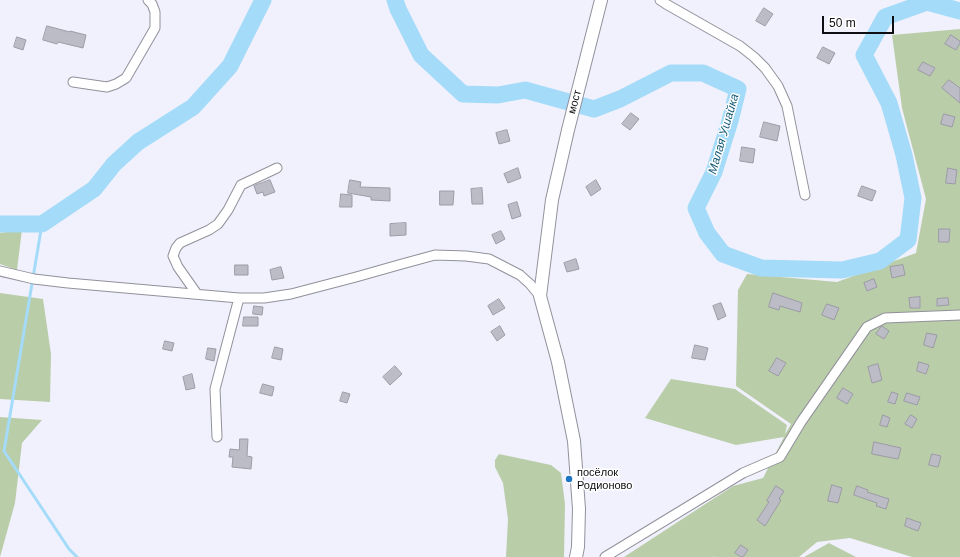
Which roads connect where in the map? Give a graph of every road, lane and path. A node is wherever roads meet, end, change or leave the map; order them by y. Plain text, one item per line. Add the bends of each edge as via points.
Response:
1 (148, 0) edge
2 (601, 0) edge
3 (660, 0) edge
4 (73, 82) dead end
5 (277, 168) dead end
6 (805, 195) dead end
7 (0, 271) edge
8 (197, 294) junction
9 (540, 296) junction
10 (239, 298) junction
11 (960, 315) edge
12 (217, 437) dead end
13 (576, 557) edge
14 (605, 557) edge

1 - 4 street via 155,12 155,28 126,78 107,87
2 - 9 street, мост via 552,200
3 - 6 street via 740,46 765,68 778,86 787,106
5 - 8 street via 241,185 218,224 180,243 176,248 173,256 178,267
7 - 8 street via 68,283
8 - 10 street
9 - 10 street via 520,275 489,259 435,255 291,294
9 - 13 street via 558,362 574,441 579,509
10 - 12 street via 215,389
11 - 14 street via 885,318 867,327 801,422 780,457 743,473

